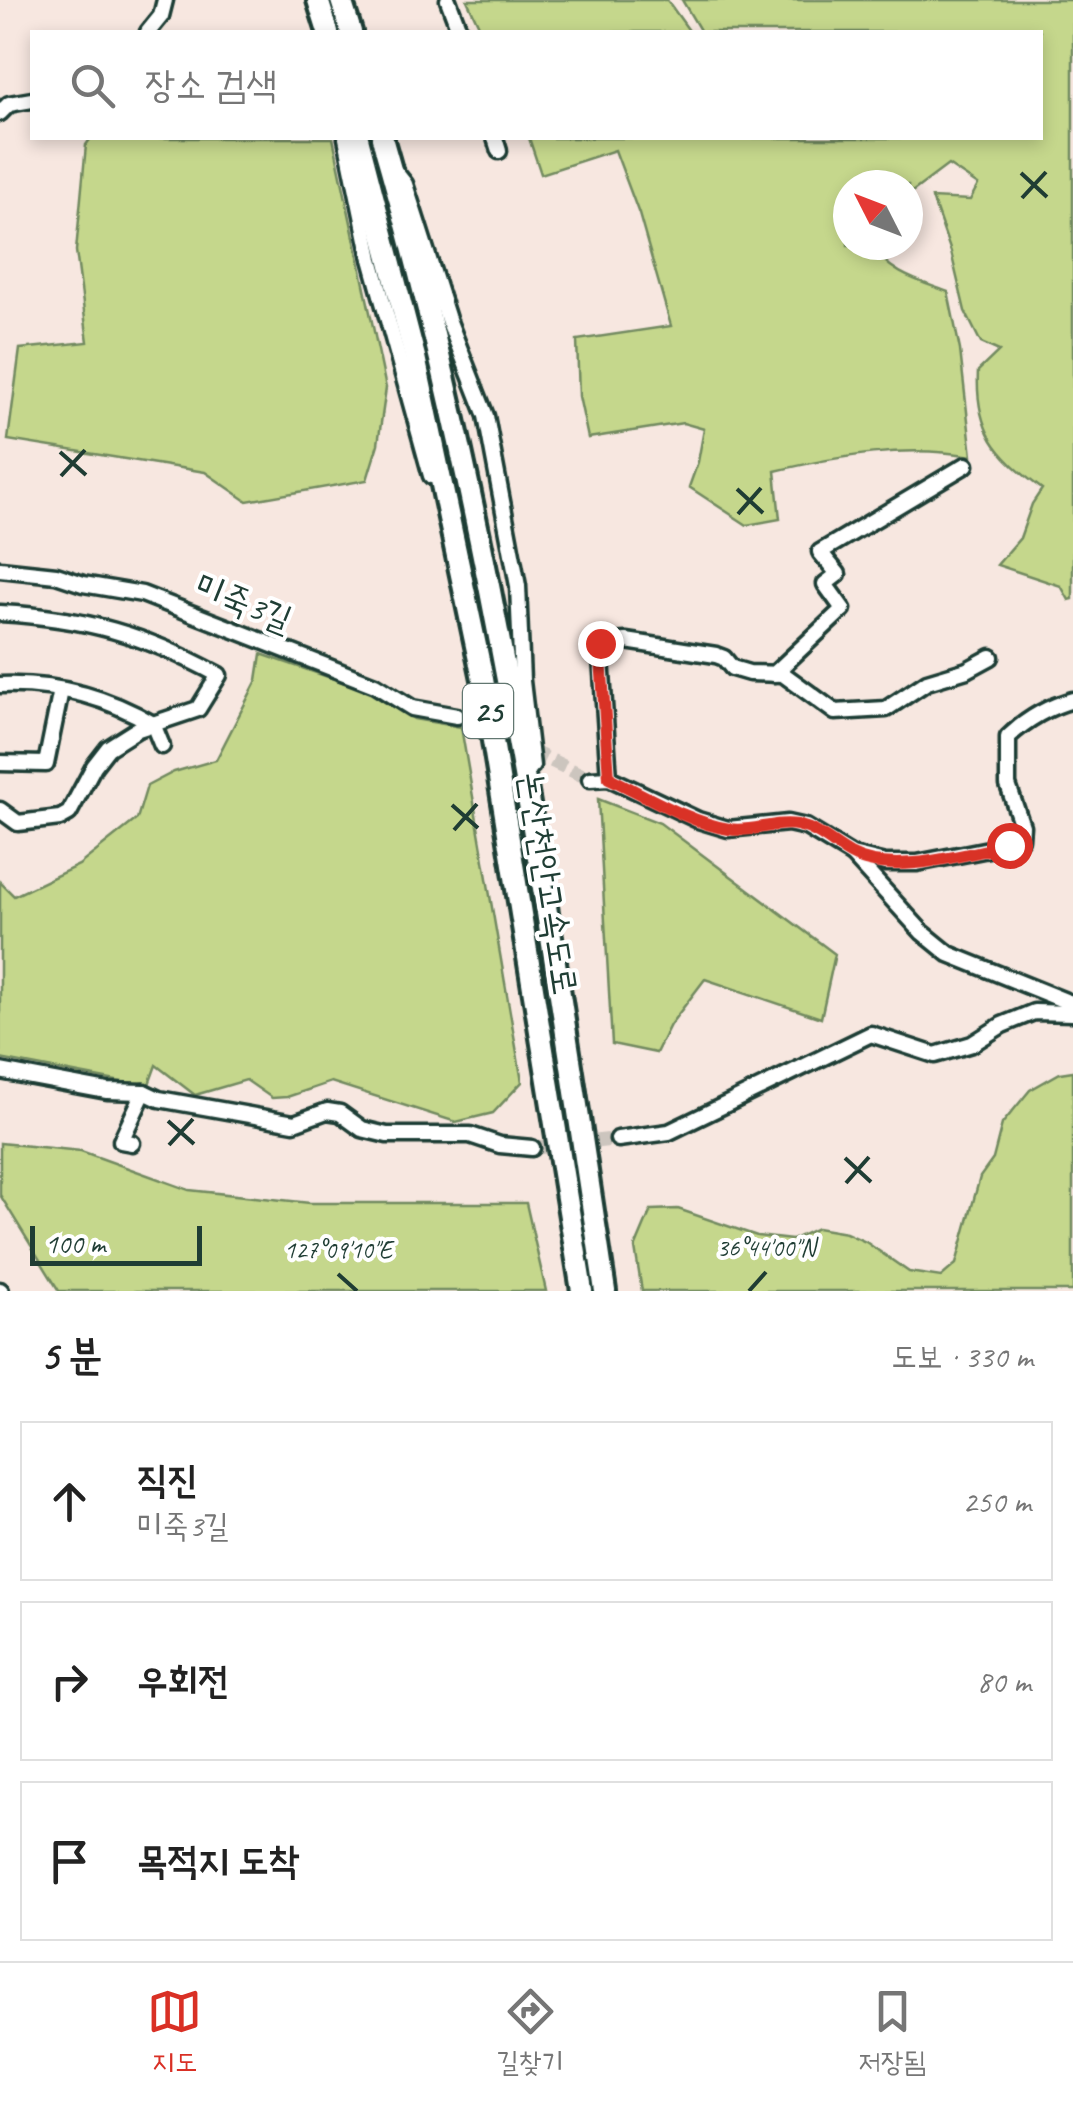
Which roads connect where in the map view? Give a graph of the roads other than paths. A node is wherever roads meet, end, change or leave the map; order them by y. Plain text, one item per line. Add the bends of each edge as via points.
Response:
1 (165, 0) edge
2 (318, 0) edge
3 (341, 0) edge
4 (448, 0) edge
5 (150, 30) edge
6 (327, 30) edge
7 (350, 30) edge
8 (459, 30) edge
9 (30, 100) edge
10 (0, 113) edge
11 (346, 140) edge
12 (359, 140) edge
13 (383, 140) edge
14 (390, 166) junction
15 (966, 465) dead end
16 (0, 568) edge
17 (462, 575) junction
18 (0, 613) edge
19 (992, 657) dead end
20 (774, 674) junction
21 (0, 684) edge
22 (61, 690) junction
23 (1073, 700) edge
24 (457, 716) tunnel mouth
25 (154, 724) junction
26 (162, 746) dead end
27 (0, 763) edge
28 (609, 778) junction
29 (590, 779) tunnel mouth
30 (0, 810) edge
31 (534, 844) junction
32 (852, 855) junction
33 (1073, 1004) edge
34 (1073, 1013) edge
35 (0, 1071) edge
36 (144, 1092) junction
37 (618, 1138) tunnel mouth
38 (132, 1143) dead end
39 (532, 1148) tunnel mouth
40 (582, 1291) edge
41 (605, 1291) edge

1 - 5 street
2 - 6 highway
3 - 7 highway
4 - 8 street
9 - 10 street
11 - 17 street via 449,554
12 - 17 highway, 논산천안고속도로 / 25
13 - 14 highway, 논산천안고속도로 / 25
14 - 31 highway, 논산천안고속도로 / 25 via 495,616
14 - 31 street via 405,184 486,416 518,586 539,826
15 - 20 street via 820,552 838,574 825,584 842,609
16 - 24 street, 미죽3길 via 142,594 374,686 412,708
17 - 40 highway, 논산천안고속도로 / 25
18 - 25 street via 106,627 219,676 198,709
19 - 20 street via 927,682 886,708 867,710 835,712
20 - 28 street via 732,668 716,655 626,640 600,643
21 - 22 street
22 - 25 street via 116,704
22 - 27 street via 46,764
23 - 32 street via 1051,706 1008,737 1008,786 1021,839 918,863
25 - 26 street
25 - 30 street via 108,748 75,805 60,818 18,823
28 - 29 street
28 - 32 street via 728,830 788,823
31 - 41 highway, 논산천안고속도로 / 25
32 - 33 street via 949,954
34 - 37 street via 1034,1012 935,1055 871,1034 669,1132
35 - 36 street
36 - 38 street via 120,1142
36 - 39 street via 294,1123 327,1111 386,1135 470,1134

